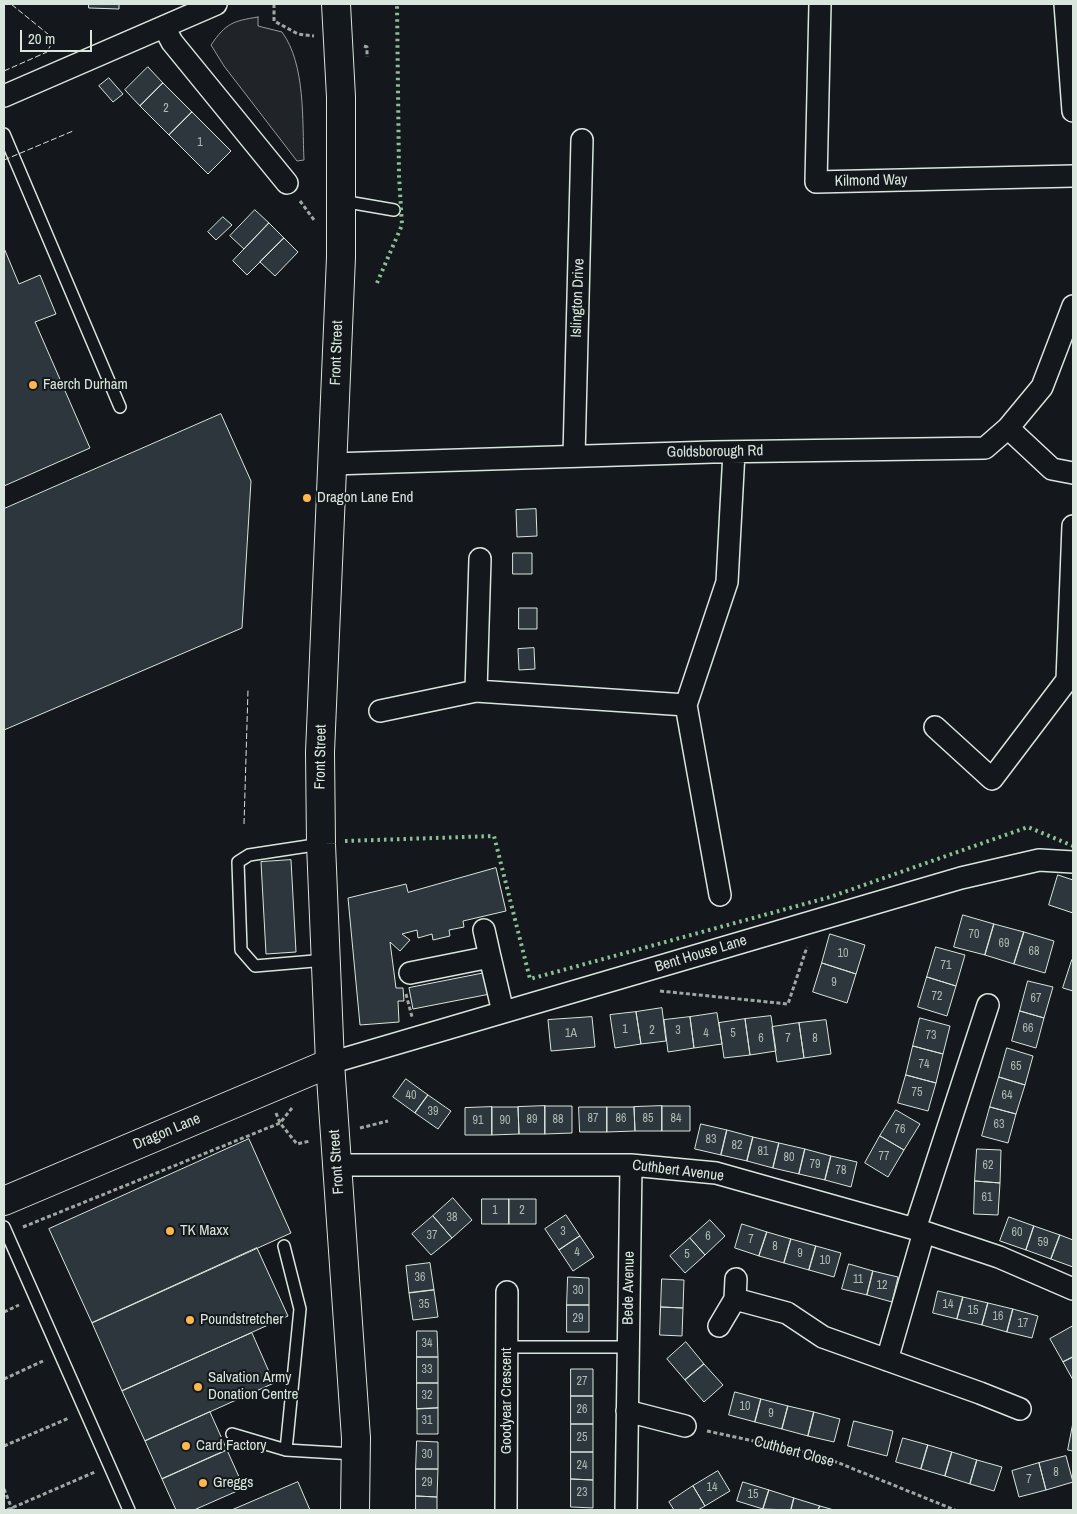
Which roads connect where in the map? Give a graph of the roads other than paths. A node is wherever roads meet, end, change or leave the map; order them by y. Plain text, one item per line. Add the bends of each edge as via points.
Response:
1 (336, 4) edge
2 (820, 4) edge
3 (1065, 4) edge
4 (202, 7) edge
5 (164, 27) junction
6 (1071, 60) edge
7 (4, 96) edge
8 (1073, 111) edge
9 (4, 134) edge
10 (582, 140) dead end
11 (1073, 176) edge
12 (287, 183) dead end
13 (341, 201) junction
14 (394, 210) dead end
15 (1073, 306) edge
16 (120, 407) dead end
17 (1008, 428) junction
18 (734, 452) junction
19 (574, 456) junction
20 (332, 464) junction
21 (1073, 473) edge
22 (1073, 526) edge
23 (480, 559) dead end
24 (476, 691) junction
25 (686, 705) junction
26 (380, 711) dead end
27 (935, 727) dead end
28 (321, 844) junction
29 (1073, 862) edge
30 (720, 895) dead end
31 (484, 930) dead end
32 (490, 957) junction
33 (326, 960) junction
34 (410, 973) road end
35 (988, 1005) dead end
36 (503, 1012) junction
37 (330, 1063) junction
38 (337, 1165) junction
39 (631, 1165) junction
40 (4, 1201) edge
41 (5, 1230) edge
42 (920, 1231) junction
43 (284, 1246) dead end
44 (1073, 1289) edge
45 (508, 1292) dead end
46 (719, 1326) dead end
47 (507, 1347) junction
48 (628, 1347) junction
49 (887, 1360) junction
50 (1020, 1409) dead end
51 (627, 1411) junction
52 (685, 1426) road end
53 (232, 1434) dead end
54 (286, 1450) junction
55 (354, 1454) junction
56 (129, 1510) edge
57 (355, 1510) edge
58 (506, 1510) edge
59 (626, 1510) edge

1 - 13 main road, Front Street via 341,97
2 - 11 street, Kilmond Way via 816,182
3 - 6 street
4 - 5 street
5 - 7 street
5 - 12 street via 172,42
6 - 8 street
9 - 16 lane
10 - 19 street, Islington Drive
13 - 14 lane
13 - 20 main road, Front Street
15 - 17 street, Goldsborough Rd via 1042,387
17 - 18 street, Goldsborough Rd via 985,448
17 - 21 street via 1052,469
18 - 19 street, Goldsborough Rd
18 - 25 street via 727,582
19 - 20 street, Goldsborough Rd
20 - 28 main road, Front Street via 320,752
22 - 27 street via 1067,680 992,779
23 - 24 street
24 - 25 street
24 - 26 street
25 - 30 street
28 - 33 main road, Front Street
28 - 33 lane via 249,855 238,862 238,872 242,950 255,966
29 - 36 street, Bent House Lane via 1039,860 1008,866
31 - 32 street
32 - 34 street
32 - 36 street
33 - 37 main road, Front Street
35 - 42 street
36 - 37 street, Bent House Lane
37 - 38 main road, Front Street
37 - 40 main road, Dragon Lane
38 - 39 street, Cuthbert Avenue
38 - 55 main road, Front Street via 356,1438
39 - 42 street, Cuthbert Avenue via 716,1173
39 - 48 street, Bede Avenue
41 - 56 lane
42 - 44 street, Cuthbert Avenue via 999,1257
42 - 49 street
43 - 54 lane via 300,1309
45 - 47 street, Goodyear Crescent
46 - 49 street via 736,1289 787,1313 823,1338
47 - 48 lane
47 - 58 street, Goodyear Crescent
48 - 51 street, Bede Avenue
49 - 50 street
51 - 52 street
51 - 59 street, Bede Avenue
53 - 54 lane
54 - 55 lane
55 - 57 main road, Front Street

